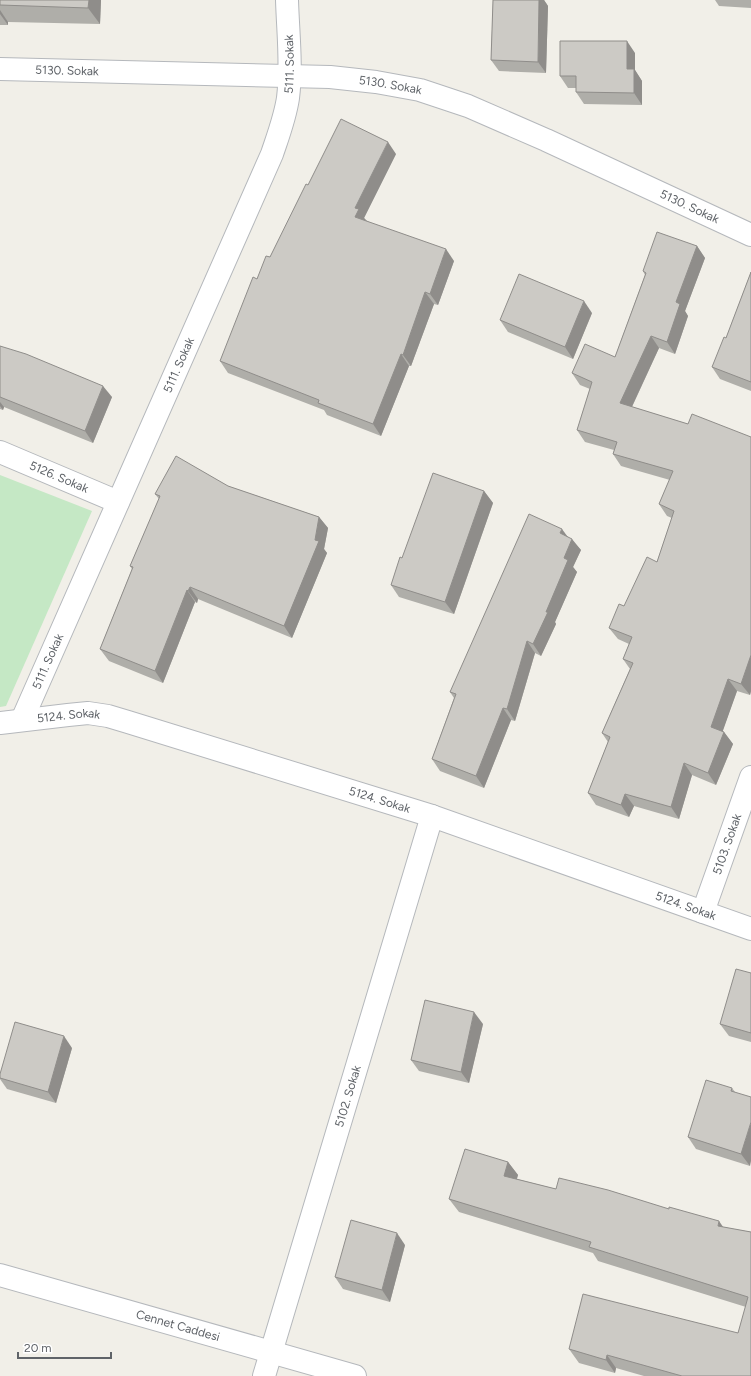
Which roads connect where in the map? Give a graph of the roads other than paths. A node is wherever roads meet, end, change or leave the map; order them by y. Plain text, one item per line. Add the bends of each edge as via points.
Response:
1 (287, 0) edge
2 (0, 69) edge
3 (290, 76) junction
4 (751, 235) edge
5 (0, 452) edge
6 (118, 502) junction
7 (22, 720) junction
8 (0, 723) edge
9 (751, 777) edge
10 (432, 816) junction
11 (703, 912) junction
12 (751, 929) edge
13 (0, 1275) edge
14 (270, 1352) junction
15 (264, 1376) edge
16 (356, 1376) edge

1 - 3 street, 5111. Sokak
2 - 3 street, 5130. Sokak
3 - 4 street, 5130. Sokak via 376,82 420,90 468,106
3 - 6 street, 5111. Sokak via 288,100 272,154
5 - 6 street, 5126. Sokak
6 - 7 street, 5111. Sokak
7 - 8 street, 5124. Sokak
7 - 10 street, 5124. Sokak via 88,713 108,716
9 - 11 street, 5103. Sokak
10 - 11 street, 5124. Sokak
10 - 14 street, 5102. Sokak
11 - 12 street, 5124. Sokak
13 - 14 street, Cennet Caddesi
14 - 15 street, 5102. Sokak
14 - 16 street, Cennet Caddesi

